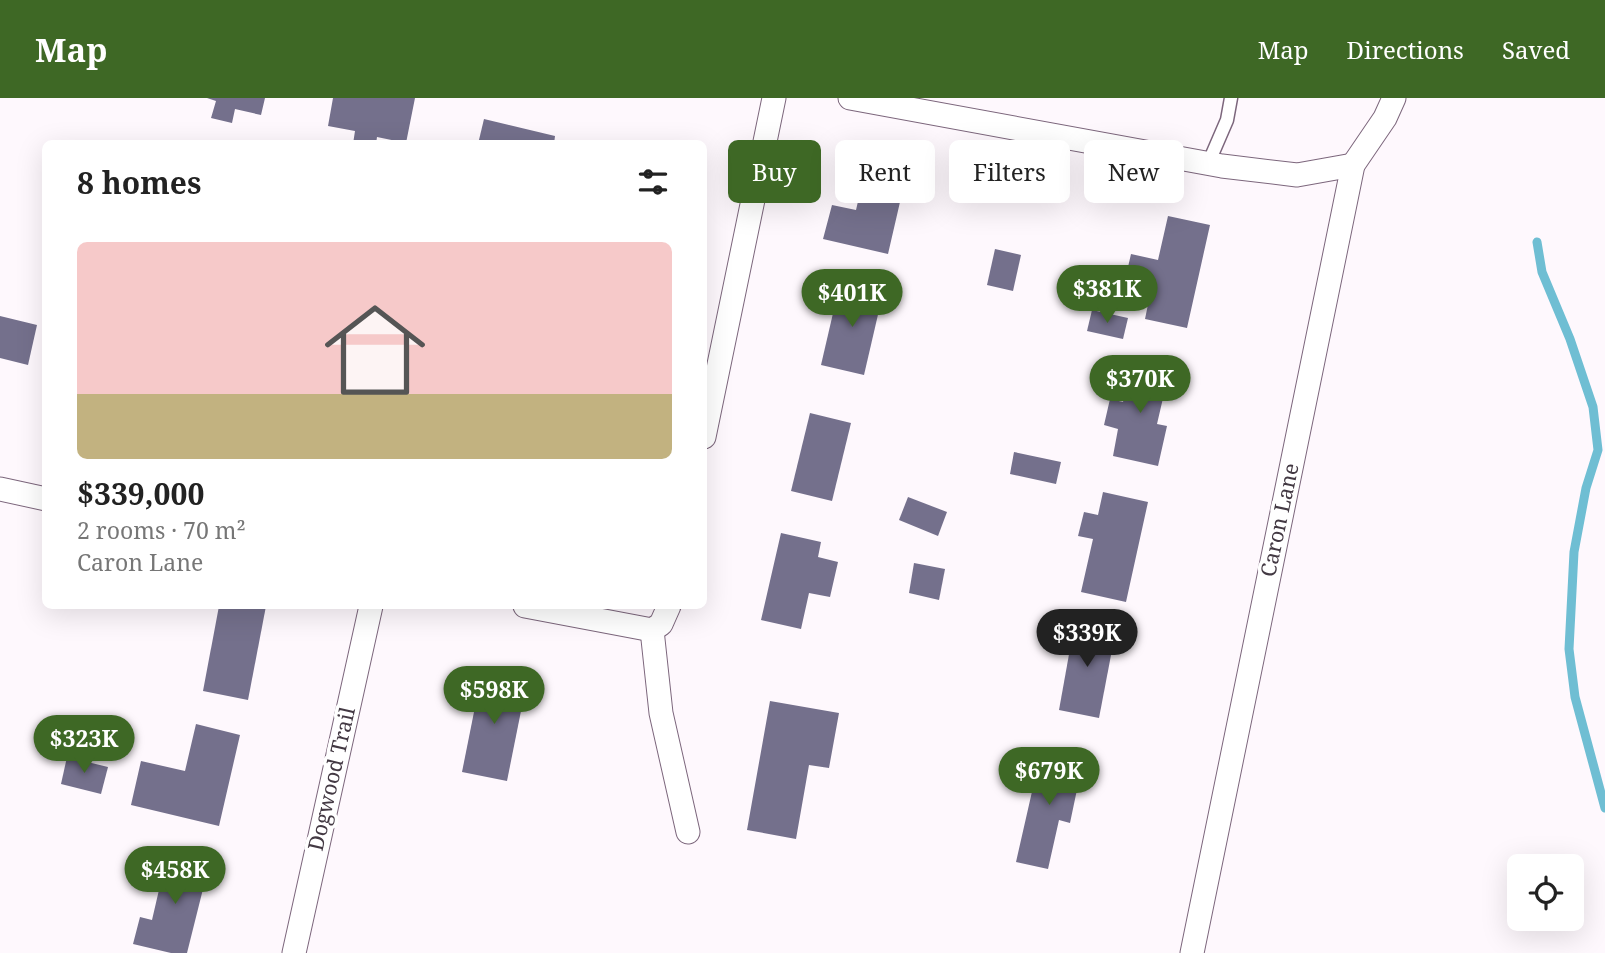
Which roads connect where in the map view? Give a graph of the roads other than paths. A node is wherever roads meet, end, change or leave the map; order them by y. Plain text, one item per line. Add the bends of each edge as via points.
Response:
1 (774, 98) edge
2 (850, 98) edge
3 (1231, 98) edge
4 (1394, 98) edge
5 (889, 101) edge
6 (1208, 164) junction
7 (1353, 165) junction
8 (707, 422) edge
9 (0, 489) edge
10 (42, 498) edge
11 (370, 609) edge
12 (541, 609) edge
13 (667, 609) edge
14 (652, 630) junction
15 (688, 832) dead end
16 (294, 953) edge
17 (1192, 953) edge

1 - 8 street
2 - 5 street
3 - 6 lane
4 - 7 street, Caron Lane
5 - 6 street
6 - 7 street via 1297,175
7 - 17 street, Caron Lane
9 - 10 street
11 - 16 street, Dogwood Trail
12 - 14 street
13 - 14 street via 661,624
14 - 15 street via 662,713

